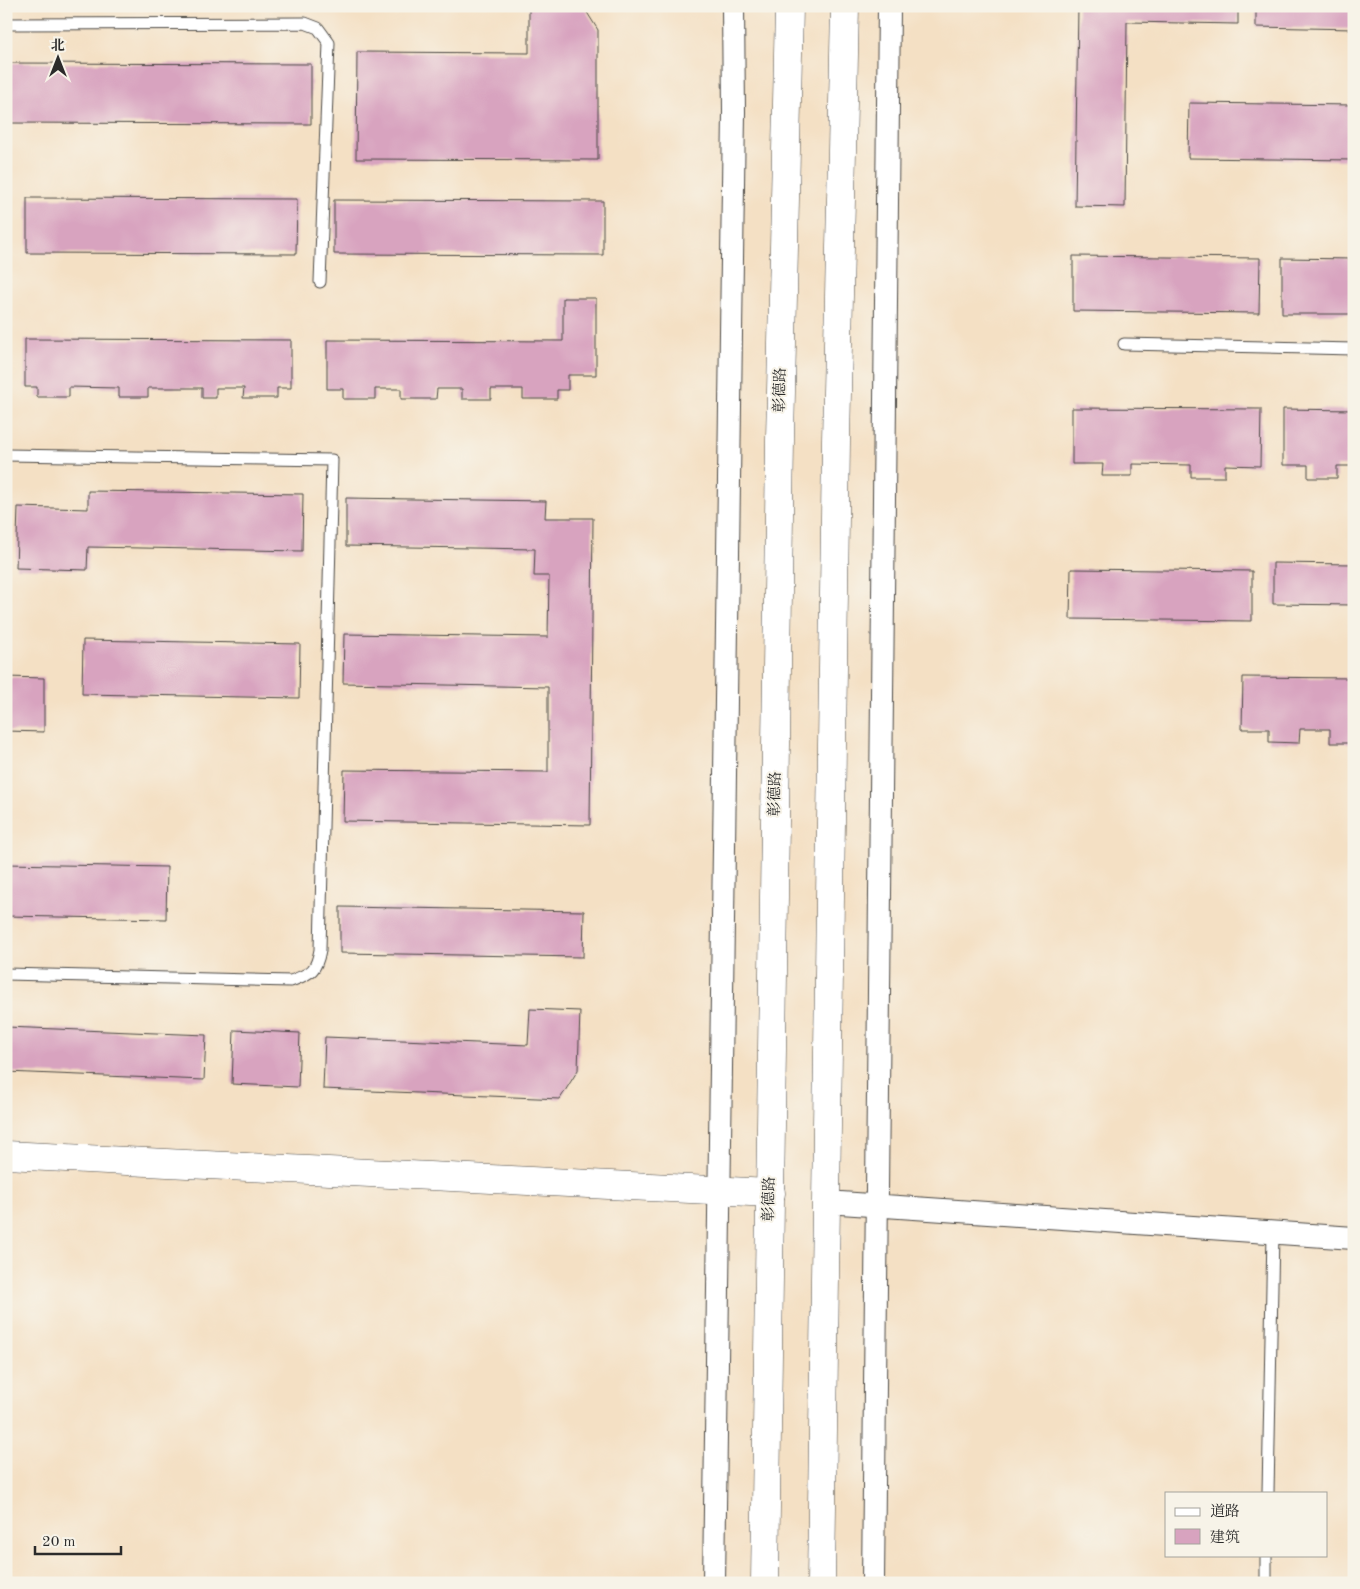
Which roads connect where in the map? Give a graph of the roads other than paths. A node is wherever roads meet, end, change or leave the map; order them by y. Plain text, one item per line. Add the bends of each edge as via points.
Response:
1 (734, 6) edge
2 (789, 6) edge
3 (845, 6) edge
4 (889, 6) edge
5 (6, 24) edge
6 (320, 282) dead end
7 (1124, 344) dead end
8 (1354, 349) edge
9 (6, 454) edge
10 (6, 974) edge
11 (6, 1155) edge
12 (720, 1190) junction
13 (771, 1193) junction
14 (826, 1202) junction
15 (877, 1206) junction
16 (1273, 1233) junction
17 (1354, 1238) edge
18 (1268, 1492) edge
19 (1266, 1556) edge
20 (714, 1583) edge
21 (766, 1583) edge
22 (821, 1583) edge
23 (873, 1583) edge
24 (1266, 1583) edge

1 - 12 street
2 - 13 main road, 彰德路
3 - 14 main road
4 - 15 street
5 - 6 lane via 305,23 318,28 329,43
7 - 8 lane
9 - 10 lane via 332,460 320,950 317,966 291,981
11 - 12 main road
12 - 13 main road
12 - 20 street
13 - 21 main road, 彰德路
14 - 15 street
14 - 22 main road
15 - 16 street
15 - 23 street
16 - 17 street
16 - 18 lane
19 - 24 lane

